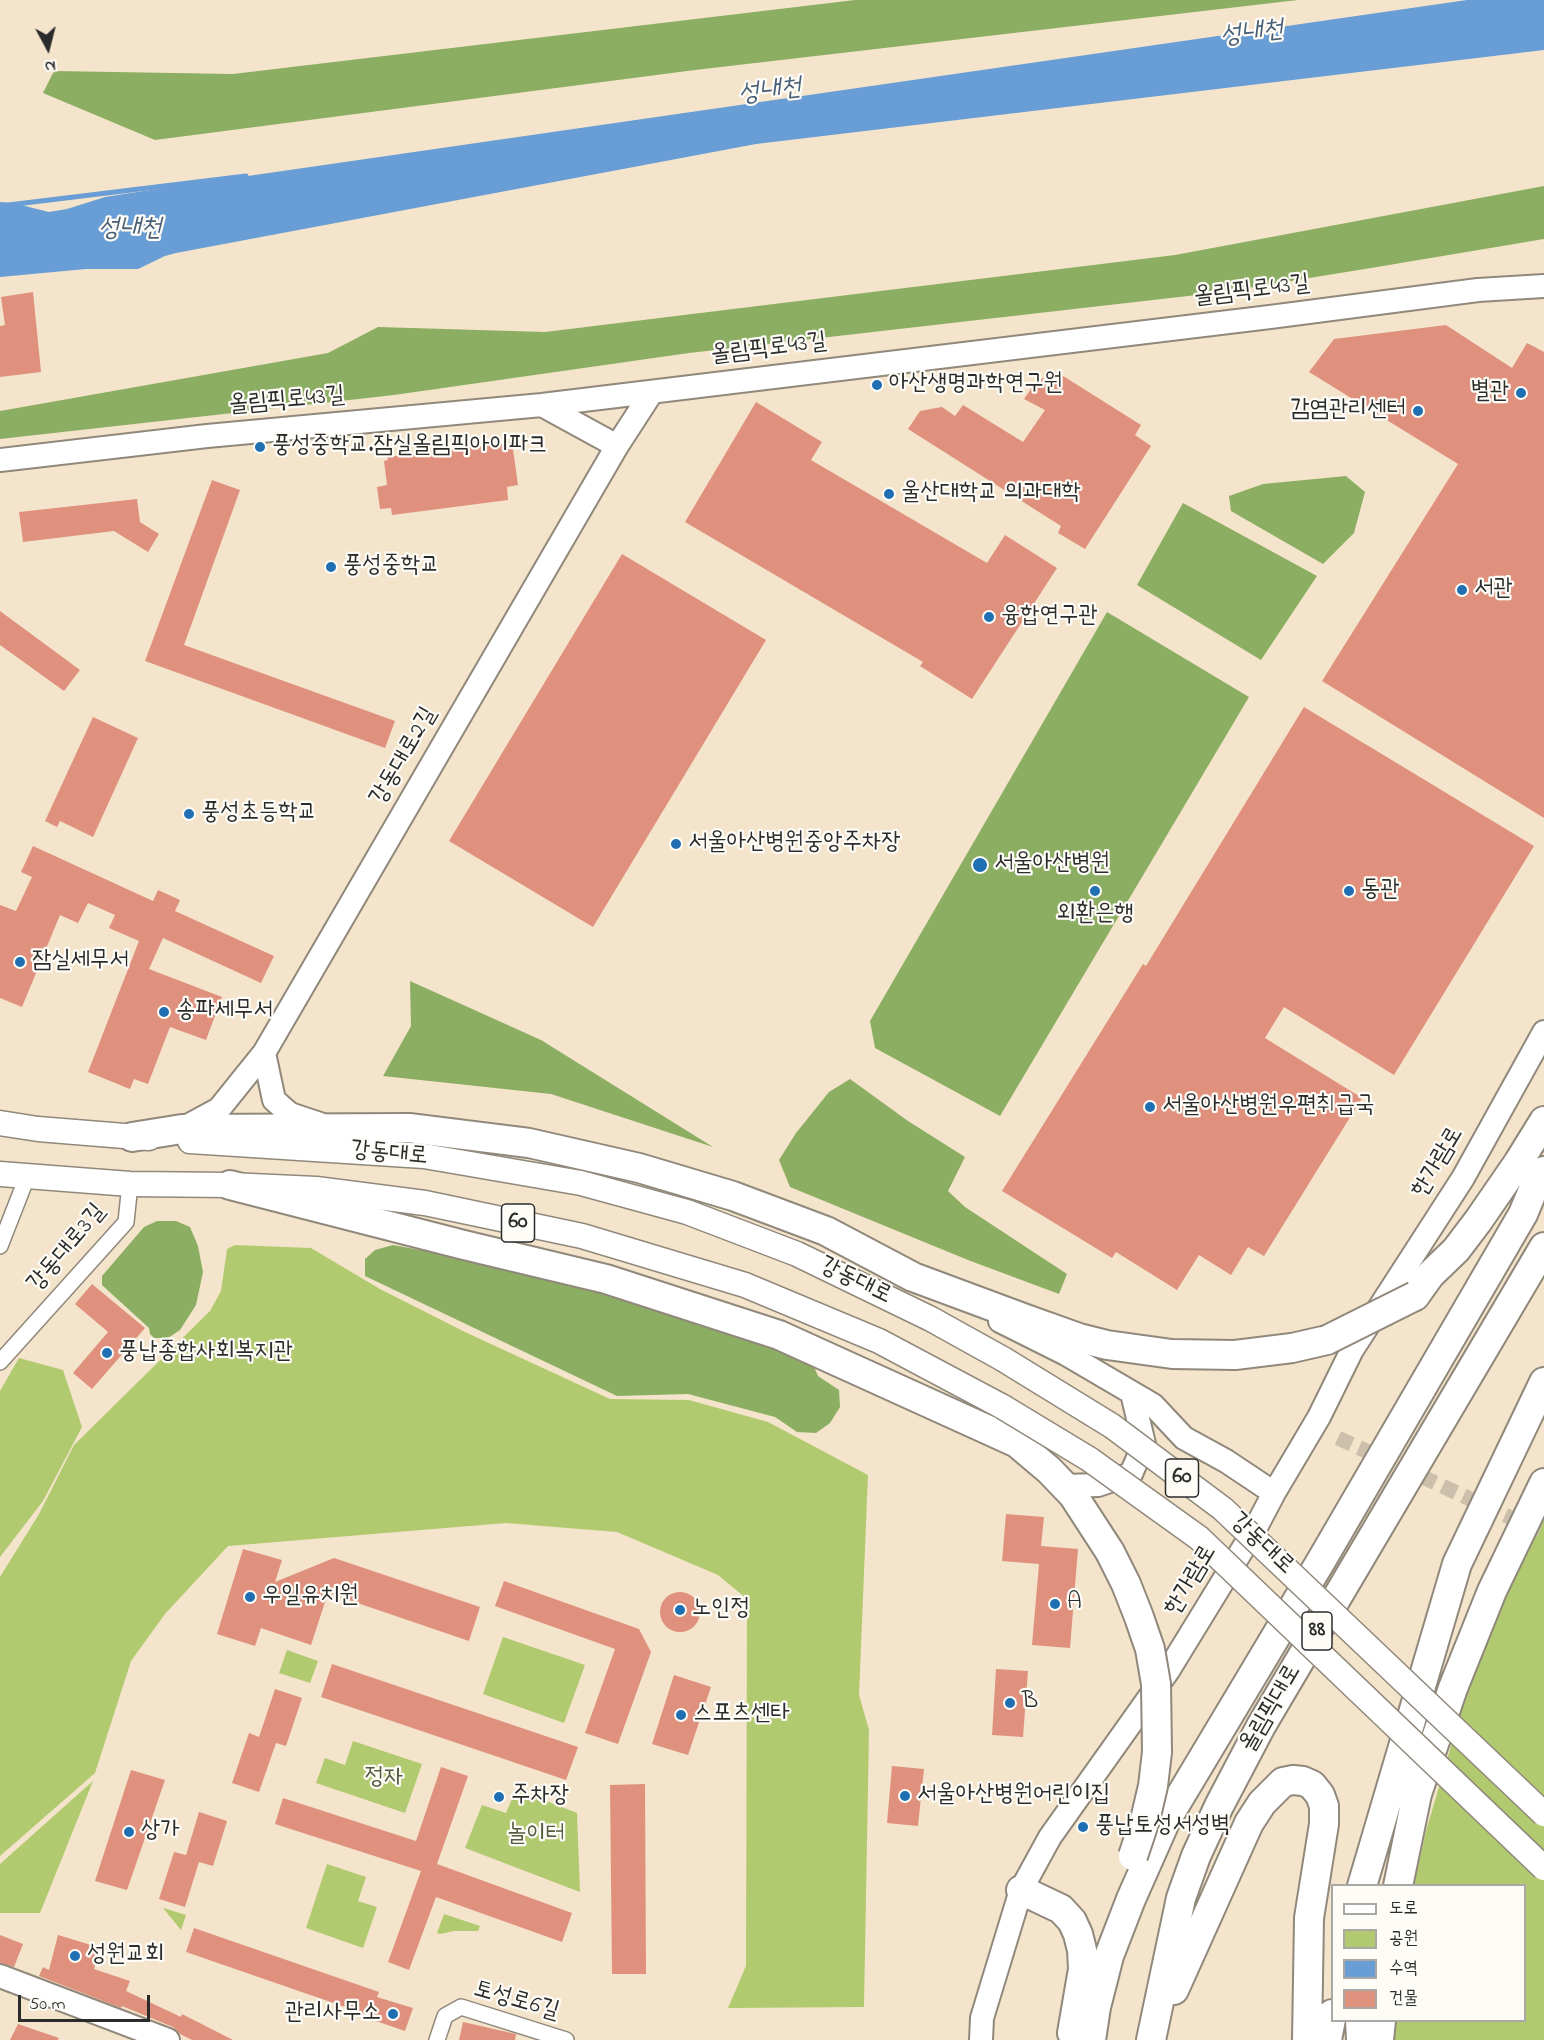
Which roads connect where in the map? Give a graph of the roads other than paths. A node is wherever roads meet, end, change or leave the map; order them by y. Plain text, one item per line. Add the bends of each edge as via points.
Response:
1 (1544, 286) edge
2 (652, 392) junction
3 (542, 405) junction
4 (617, 446) junction
5 (0, 460) edge
6 (1544, 1032) edge
7 (264, 1053) junction
8 (1544, 1121) edge
9 (0, 1123) edge
10 (333, 1128) junction
11 (182, 1129) junction
12 (132, 1137) junction
13 (0, 1174) edge
14 (27, 1177) junction
15 (1540, 1177) edge
16 (130, 1184) junction
17 (230, 1185) junction
18 (0, 1245) edge
19 (1544, 1247) edge
20 (913, 1277) junction
21 (1415, 1296) junction
22 (0, 1362) edge
23 (1544, 1382) edge
24 (1132, 1393) junction
25 (1185, 1438) junction
26 (1144, 1444) junction
27 (1544, 1483) edge
28 (1065, 1486) junction
29 (1274, 1493) junction
30 (1544, 1814) edge
31 (1544, 1868) edge
32 (1363, 1884) edge
33 (1398, 1884) edge
34 (1021, 1890) junction
35 (1109, 1956) junction
36 (0, 1976) edge
37 (1331, 2019) edge
38 (1360, 2022) edge
39 (1382, 2022) edge
40 (168, 2040) edge
41 (437, 2040) edge
42 (566, 2040) edge
43 (981, 2040) edge
44 (1071, 2040) edge
45 (1091, 2040) edge
46 (1152, 2040) edge
47 (1306, 2040) edge
48 (1327, 2040) edge
49 (1361, 2040) edge
50 (1379, 2040) edge

1 - 2 street, 올림픽로43길 via 1478,290
2 - 3 street, 올림픽로43길
2 - 4 street, 강동대로2길
3 - 4 street
3 - 5 street, 올림픽로43길
4 - 7 street, 강동대로2길
6 - 29 street, 한가람로 via 1463,1178 1352,1350 1319,1418
7 - 10 street via 274,1100 290,1114
7 - 11 street, 강동대로2길 via 219,1109
8 - 21 highway via 1473,1228
9 - 12 main road, 강동대로 / 60
10 - 11 highway
10 - 20 highway via 409,1128 529,1143 639,1168 826,1231
11 - 12 highway
12 - 30 main road, 강동대로 / 60, bridge via 423,1156 581,1183 687,1212 797,1254 1003,1359 1112,1426 1223,1509
13 - 14 main road, 강동대로 / 60
14 - 16 main road, 강동대로 / 60
14 - 18 street
15 - 21 highway via 1448,1280
15 - 35 highway via 1523,1214 1327,1551 1166,1820
16 - 17 main road, 강동대로 / 60
16 - 22 street, 강동대로3길 via 126,1222
17 - 28 highway via 606,1279 779,1335 1017,1443
17 - 31 main road, 강동대로 / 60, bridge via 425,1203 582,1236 745,1284 879,1341 1003,1407 1089,1459 1198,1538
19 - 46 highway, 올림픽대로 / 88 via 1273,1705 1219,1806 1181,1898
20 - 21 highway, bridge via 1079,1338 1140,1350 1196,1355 1244,1355 1327,1340
20 - 24 street via 1066,1354
23 - 32 highway via 1457,1564
24 - 25 street via 1153,1405
24 - 26 street
25 - 26 street
25 - 29 street
26 - 28 street via 1131,1474 1098,1485
27 - 33 highway via 1492,1591 1453,1688 1417,1794
28 - 35 highway, bridge via 1110,1552 1139,1617 1156,1684 1153,1786 1122,1886
29 - 34 street, 한가람로 via 1168,1671 1050,1836
34 - 43 street, 한가람로 via 982,2018
34 - 44 highway via 1061,1909 1078,1934 1083,1969
35 - 45 highway
36 - 40 street
37 - 48 highway
38 - 49 highway
39 - 50 highway
41 - 42 street, 토성로6길 via 445,2016 461,2007
46 - 47 highway via 1249,1823 1275,1788 1293,1780 1312,1785 1324,1806 1310,1918

